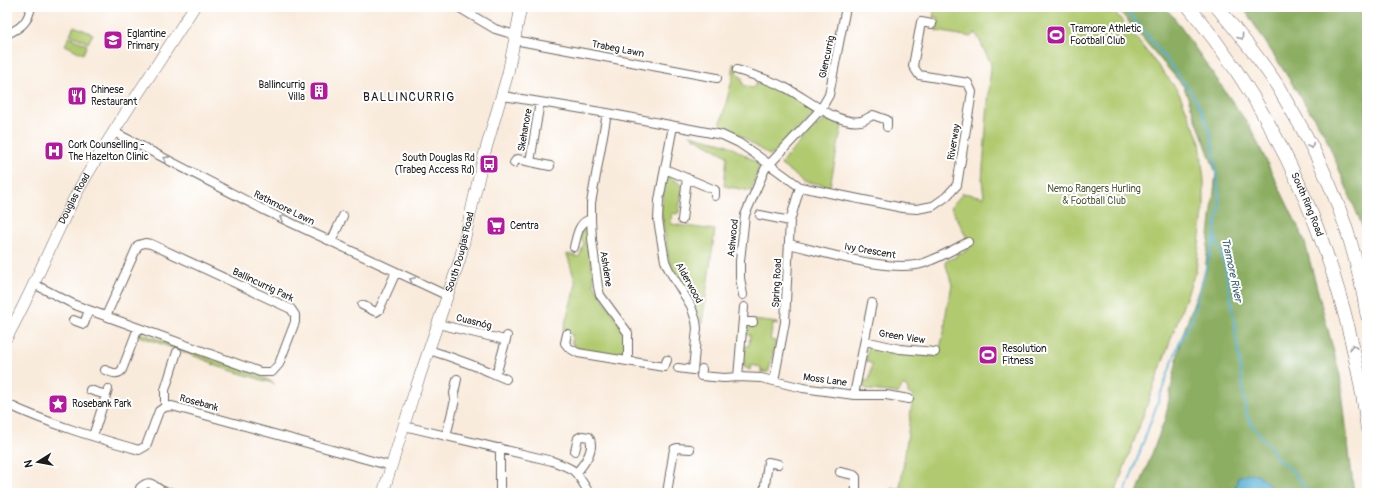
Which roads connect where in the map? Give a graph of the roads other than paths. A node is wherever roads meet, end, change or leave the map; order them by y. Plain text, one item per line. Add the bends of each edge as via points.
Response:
1 (31, 7) edge
2 (194, 7) edge
3 (458, 7) edge
4 (521, 7) edge
5 (846, 7) edge
6 (1189, 7) edge
7 (1216, 7) edge
8 (932, 24) dead end
9 (7, 34) edge
10 (515, 38) junction
11 (737, 70) dead end
12 (717, 78) dead end
13 (503, 96) junction
14 (540, 102) junction
15 (821, 109) junction
16 (608, 113) junction
17 (673, 126) junction
18 (887, 127) dead end
19 (114, 132) junction
20 (514, 162) dead end
21 (530, 162) junction
22 (770, 164) junction
23 (550, 166) dead end
24 (665, 169) junction
25 (687, 178) junction
26 (800, 187) junction
27 (715, 196) dead end
28 (343, 216) dead end
29 (760, 216) dead end
30 (591, 219) junction
31 (682, 220) dead end
32 (790, 221) junction
33 (331, 242) junction
34 (968, 242) dead end
35 (789, 244) junction
36 (574, 247) dead end
37 (396, 272) junction
38 (34, 284) junction
39 (743, 295) dead end
40 (448, 296) junction
41 (872, 303) dead end
42 (362, 305) dead end
43 (744, 307) dead end
44 (89, 310) junction
45 (1367, 315) edge
46 (106, 316) junction
47 (74, 320) dead end
48 (743, 322) junction
49 (753, 322) dead end
50 (438, 324) junction
51 (138, 328) junction
52 (567, 334) dead end
53 (7, 337) edge
54 (866, 341) junction
55 (429, 350) junction
56 (177, 352) dead end
57 (935, 352) dead end
58 (667, 360) dead end
59 (628, 361) junction
60 (498, 368) dead end
61 (678, 368) dead end
62 (702, 369) dead end
63 (105, 370) dead end
64 (738, 377) junction
65 (457, 379) dead end
66 (506, 379) dead end
67 (774, 381) junction
68 (90, 390) dead end
69 (854, 395) junction
70 (909, 399) dead end
71 (7, 404) edge
72 (165, 407) junction
73 (404, 426) junction
74 (1367, 427) edge
75 (93, 436) junction
76 (446, 436) junction
77 (500, 448) junction
78 (690, 449) dead end
79 (575, 451) dead end
80 (778, 464) dead end
81 (391, 466) junction
82 (577, 472) junction
83 (840, 472) dead end
84 (140, 490) edge
85 (173, 493) edge
86 (383, 493) edge
87 (500, 493) edge
88 (589, 493) edge
89 (667, 493) edge
90 (764, 493) edge
91 (854, 493) edge

1 - 9 street via 24,25
2 - 19 main road, Douglas Road
3 - 10 street, Trabeg Lawn
4 - 10 main road, South Douglas Road
5 - 15 street, Glencurrig via 829,95
74 -> 6 highway, South Ring Road via 1364,400 1343,307 1319,230 1302,190 1261,111 1232,65
7 -> 45 highway via 1273,80 1322,167 1354,255
8 - 26 street, Riverway via 920,22 913,66 919,75 968,83 972,92 957,185 933,206 917,209
10 - 12 street, Trabeg Lawn
10 - 13 main road, South Douglas Road
11 - 15 street via 766,79
13 - 14 street
13 - 40 main road, South Douglas Road
14 - 16 street
14 - 21 street, Skehanore
15 - 18 street via 841,119 862,121 873,115 887,120
15 - 22 street, Glencurrig
16 - 17 street
16 - 30 street, Ashdene
17 - 22 street via 728,137
17 - 24 street, Alderwood
33 -> 19 street, Rathmore Lawn
19 - 38 main road, Douglas Road via 76,194
20 - 21 street, Skehanore
21 - 23 street, Skehanore
22 - 26 street
22 - 39 street, Ashwood via 762,174 745,215 740,261
24 - 25 street
24 - 61 street, Alderwood via 658,210 664,254 669,270 691,306 697,328 693,370
25 - 27 street via 715,190
25 - 31 street
26 - 32 street, Spring Road
28 - 33 street
29 - 32 street
30 - 36 street via 581,225
30 - 59 street, Ashdene via 599,290 628,333
32 - 35 street, Spring Road
33 - 37 street, Rathmore Lawn
34 - 35 street, Ivy Crescent via 924,264 898,267
35 - 67 street, Spring Road via 785,322
40 -> 37 street, Rathmore Lawn
37 - 42 street via 379,310 376,312
38 - 44 street, Ballincurrig Park
38 - 53 main road, Douglas Road
40 - 50 main road, South Douglas Road
41 - 54 street, Green View
43 - 48 street
44 - 46 street, Ballincurrig Park
44 - 47 street via 84,324
46 - 51 street, Ballincurrig Park
46 - 51 street, Ballincurrig Park via 138,245 145,243 291,309 296,315 279,364 269,373
48 - 49 street
48 - 64 street
50 - 55 main road, South Douglas Road
50 - 60 street, Cuasnóg via 506,338
51 - 63 street via 120,373
52 - 59 street via 565,343 573,351
54 - 57 street, Green View via 900,349
54 - 69 street, Green View
55 - 66 street via 463,360
55 - 73 main road, South Douglas Road
56 - 72 street via 165,390
58 - 59 street via 664,367
62 - 64 street, Moss Lane via 701,376
64 - 67 street, Moss Lane
65 - 76 street via 455,400
67 - 69 street, Moss Lane
68 - 75 street via 107,392
69 - 70 street, Moss Lane via 886,395
71 - 75 street, Rosebank
72 - 75 street, Rosebank via 157,414 144,448 139,450
72 - 81 street, Rosebank via 177,407
73 - 76 street
73 - 81 main road, South Douglas Road
76 - 77 street
77 - 82 street via 540,458
77 - 87 street
78 - 89 street via 674,449
79 - 82 street via 578,438 589,438 591,441 588,458
80 - 90 street via 768,462
81 - 86 main road, South Douglas Road
82 - 88 street
83 - 91 street via 856,477
84 - 85 street via 145,484 150,483 161,490

